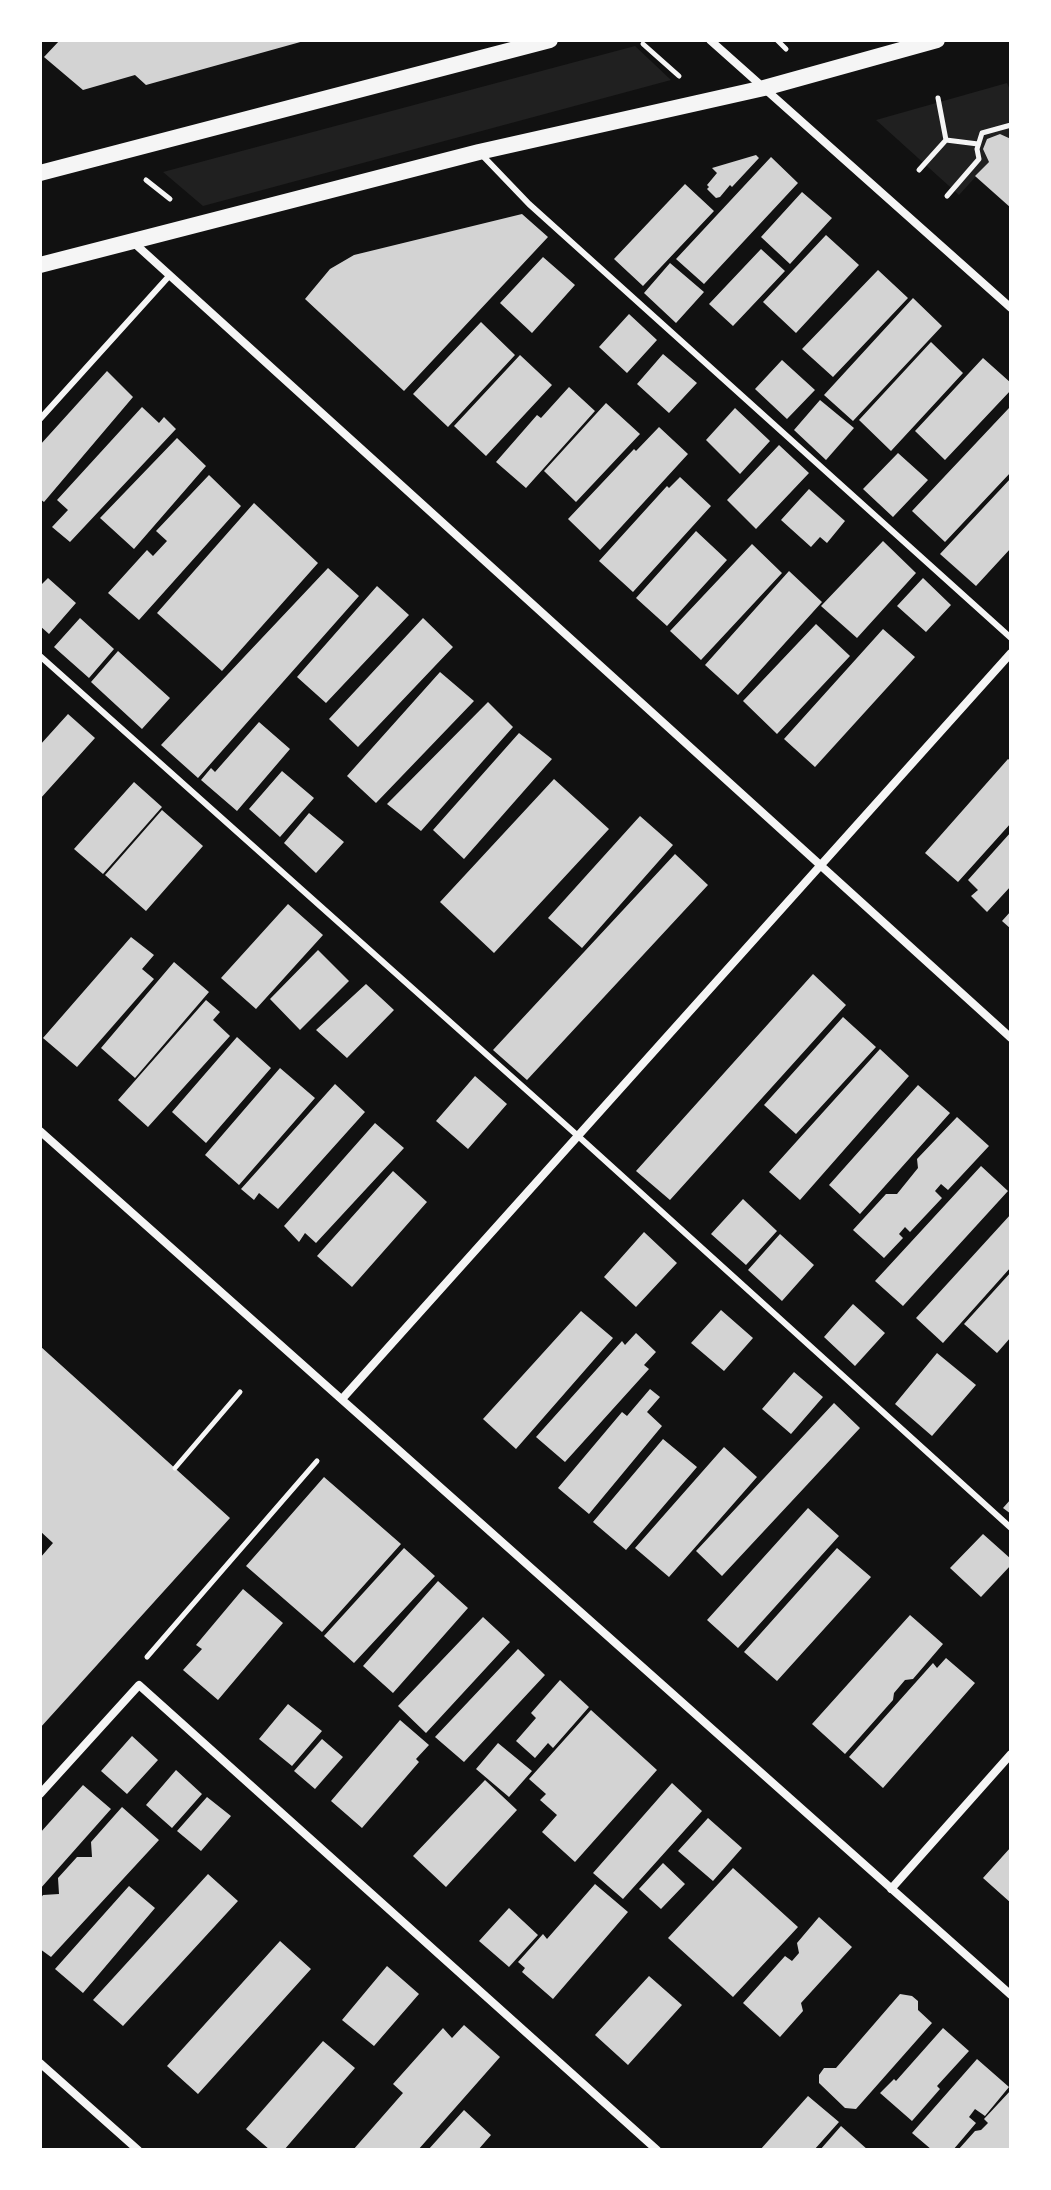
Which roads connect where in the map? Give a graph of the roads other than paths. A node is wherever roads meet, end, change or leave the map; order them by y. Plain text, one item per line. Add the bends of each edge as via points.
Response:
1 (550, 40) edge
2 (710, 40) edge
3 (937, 40) edge
4 (764, 88) junction
5 (479, 152) junction
6 (40, 173) edge
7 (133, 242) junction
8 (40, 265) edge
9 (170, 275) junction
10 (1011, 308) edge
11 (40, 419) edge
12 (1011, 638) edge
13 (1011, 653) edge
14 (40, 656) edge
15 (821, 865) junction
16 (1011, 1038) edge
17 (40, 1131) edge
18 (578, 1136) junction
19 (342, 1399) junction
20 (1011, 1528) edge
21 (1011, 1754) edge
22 (40, 1794) edge
23 (891, 1889) junction
24 (1011, 1995) edge
25 (40, 2063) edge
26 (138, 2150) edge
27 (657, 2150) edge

1 - 6 main road
2 - 4 street
3 - 4 main road
4 - 5 main road
4 - 10 street
5 - 7 main road
5 - 12 lane via 529,204
7 - 8 main road
7 - 9 street
9 - 11 lane
9 - 15 street
13 - 15 street
14 - 18 lane
15 - 16 street
15 - 18 street
17 - 19 street
18 - 19 street
18 - 20 lane
19 - 23 street
21 - 23 street
22 - 27 street via 139,1685
23 - 24 street
25 - 26 street

